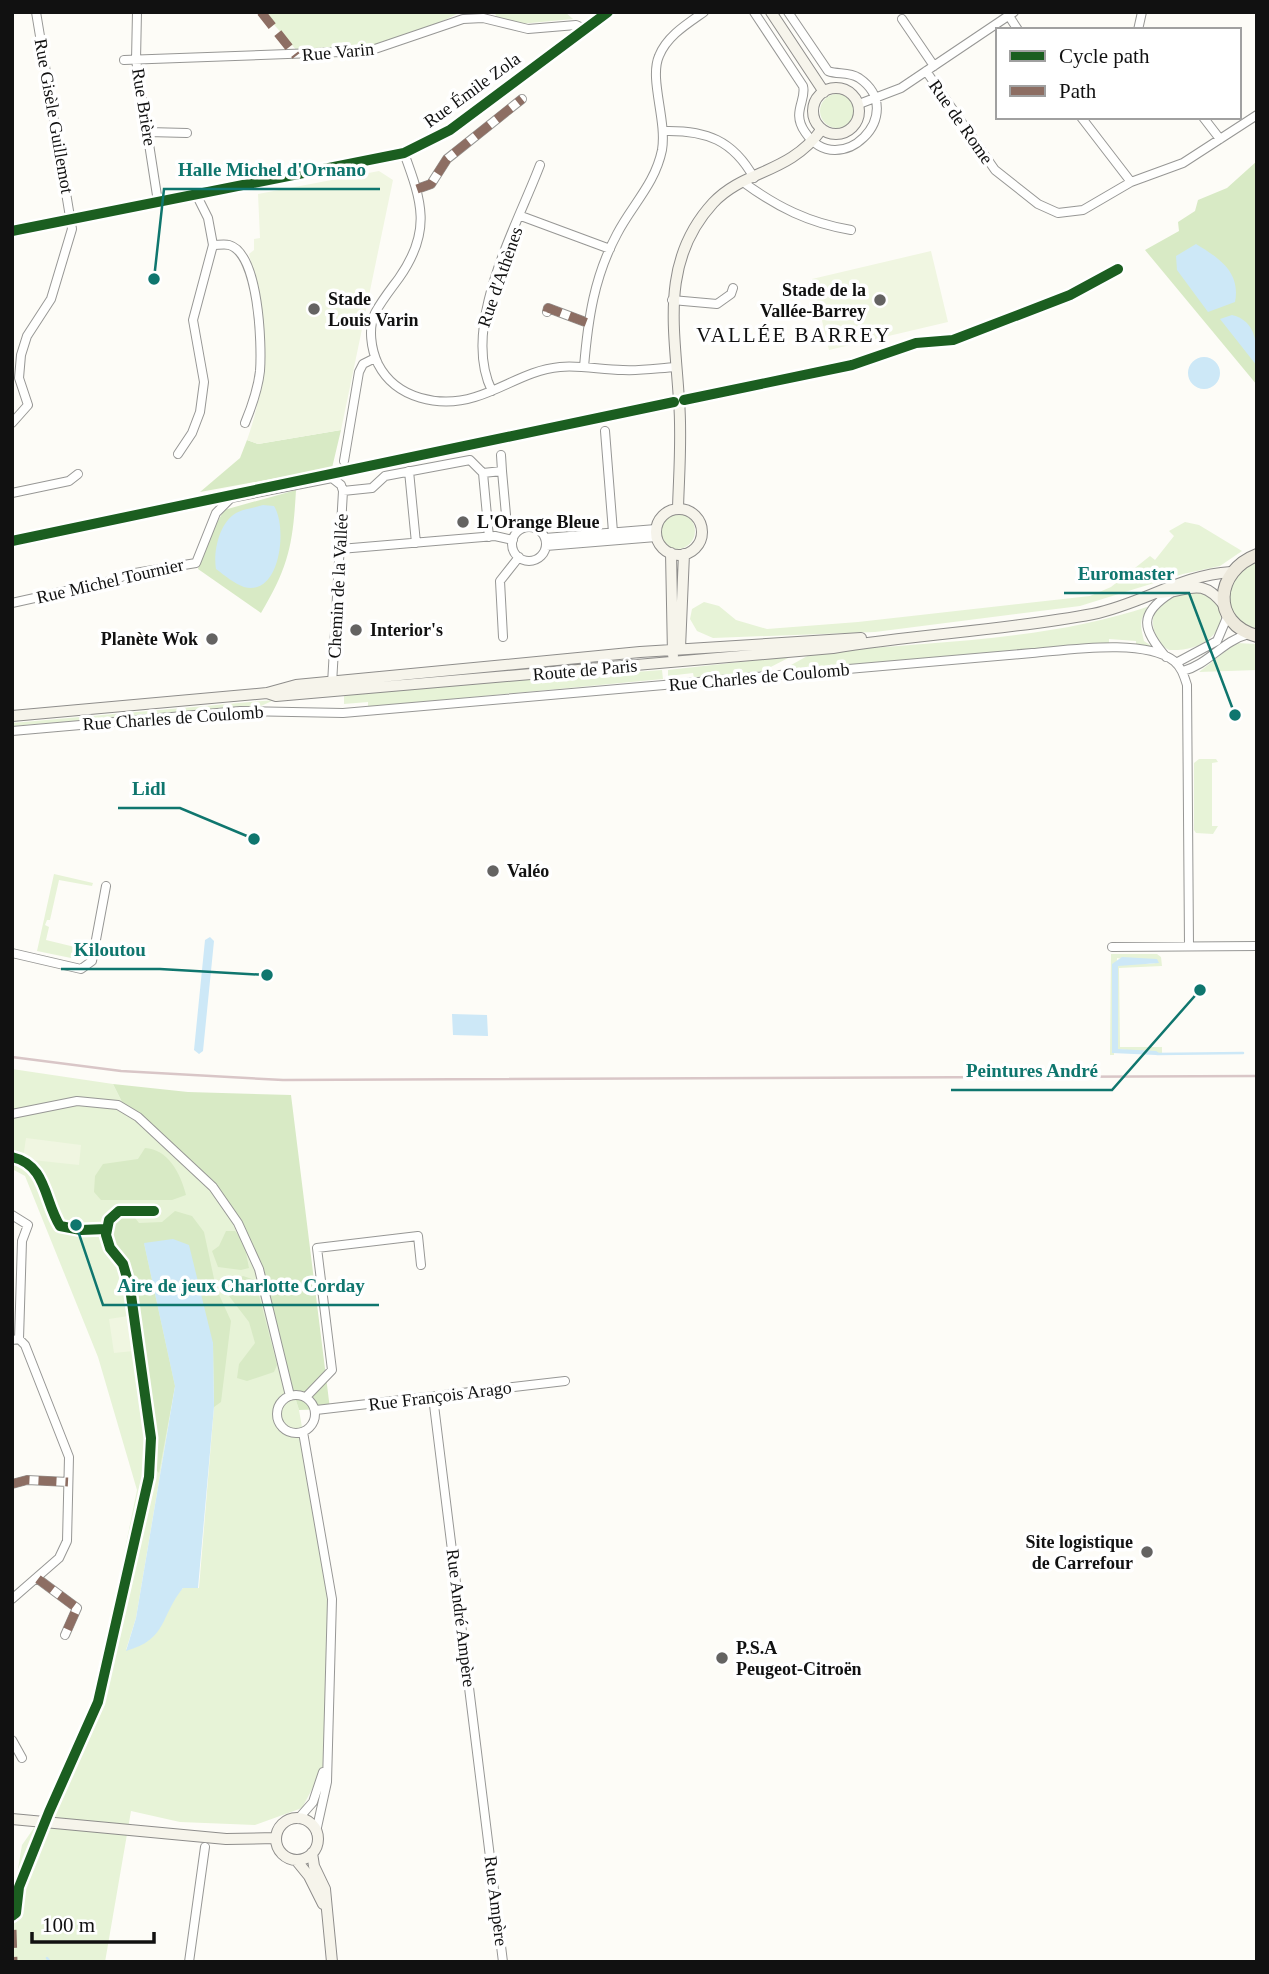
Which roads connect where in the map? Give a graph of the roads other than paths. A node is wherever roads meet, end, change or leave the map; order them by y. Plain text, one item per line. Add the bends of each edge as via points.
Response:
1 (36, 12) edge
2 (137, 12) edge
3 (608, 12) edge
4 (704, 12) edge
5 (754, 12) edge
6 (771, 12) edge
7 (788, 12) edge
8 (1012, 14) edge
9 (902, 19) dead end
10 (585, 29) junction
11 (816, 54) junction
12 (124, 60) dead end
13 (136, 60) junction
14 (804, 61) junction
15 (792, 69) junction
16 (930, 69) junction
17 (824, 92) junction
18 (522, 99) dead end
19 (874, 99) junction
20 (859, 104) junction
21 (1257, 114) edge
22 (1083, 119) edge
23 (1205, 119) edge
24 (822, 130) junction
25 (664, 131) junction
26 (148, 132) junction
27 (187, 133) dead end
28 (1220, 139) junction
29 (813, 141) junction
30 (404, 153) junction
31 (540, 165) dead end
32 (748, 180) junction
33 (1131, 182) junction
34 (417, 189) junction
35 (196, 194) junction
36 (158, 202) junction
37 (521, 216) junction
38 (71, 219) junction
39 (12, 230) edge
40 (851, 230) dead end
41 (213, 245) junction
42 (610, 249) junction
43 (733, 288) dead end
44 (672, 300) junction
45 (547, 312) dead end
46 (588, 323) junction
47 (376, 358) junction
48 (676, 366) junction
49 (584, 367) junction
50 (492, 391) junction
51 (12, 423) edge
52 (245, 423) dead end
53 (605, 430) dead end
54 (178, 454) dead end
55 (500, 454) dead end
56 (344, 461) dead end
57 (408, 471) junction
58 (502, 471) junction
59 (483, 473) junction
60 (78, 474) dead end
61 (342, 491) junction
62 (12, 493) edge
63 (678, 508) junction
64 (506, 515) dead end
65 (613, 532) junction
66 (656, 533) junction
67 (489, 537) junction
68 (513, 540) junction
69 (546, 542) junction
70 (416, 543) junction
71 (340, 550) junction
72 (671, 553) junction
73 (684, 554) junction
74 (1257, 555) edge
75 (519, 557) junction
76 (1231, 572) junction
77 (1156, 593) junction
78 (1172, 593) junction
79 (12, 603) edge
80 (1226, 610) junction
81 (1253, 635) edge
82 (902, 637) junction
83 (503, 638) dead end
84 (676, 650) junction
85 (1166, 657) junction
86 (677, 662) junction
87 (1176, 663) junction
88 (1182, 671) junction
89 (333, 682) junction
90 (322, 692) junction
91 (267, 693) junction
92 (12, 716) edge
93 (12, 731) edge
94 (106, 886) dead end
95 (1189, 946) junction
96 (1257, 946) edge
97 (1112, 947) dead end
98 (12, 953) edge
99 (12, 1114) edge
100 (12, 1215) edge
101 (421, 1265) dead end
102 (16, 1340) edge
103 (565, 1381) dead end
104 (290, 1396) junction
105 (306, 1397) junction
106 (433, 1397) junction
107 (316, 1410) junction
108 (303, 1432) junction
109 (68, 1482) junction
110 (12, 1484) edge
111 (38, 1579) junction
112 (12, 1599) edge
113 (65, 1635) dead end
114 (12, 1740) edge
115 (22, 1758) dead end
116 (325, 1762) junction
117 (12, 1819) edge
118 (298, 1819) junction
119 (316, 1832) junction
120 (276, 1838) junction
121 (488, 1840) joint
122 (205, 1847) dead end
123 (312, 1853) junction
124 (296, 1860) junction
125 (326, 1909) junction
126 (189, 1962) edge
127 (332, 1962) edge
128 (503, 1962) edge

1 - 38 street, Rue Gisèle Guillemot
2 - 13 street, Rue Brière
3 - 10 main road, Rue Émile Zola
4 - 25 street via 676,32 657,62
5 - 15 street
6 - 14 main road
7 - 11 street
8 - 16 street
9 - 16 street, Rue de Rome
10 - 13 street, Rue Varin via 576,25 514,28 476,17 369,51
10 - 30 main road, Rue Émile Zola via 450,130
11 - 14 street
11 - 19 street via 831,73 860,79
12 - 13 street, Rue Varin
13 - 26 street, Rue Brière
14 - 15 street
14 - 17 main road
15 - 29 street via 805,90 799,119
16 - 19 street
16 - 33 street, Rue de Rome via 989,163 1044,207 1058,213 1076,212
17 - 20 main road via 844,90
17 - 24 main road via 813,110
18 - 34 street via 447,159 431,184
19 - 20 street
19 - 29 street via 874,123 862,141 835,149
20 - 24 main road via 858,122 850,131 832,134
21 - 28 street, Rue de Rome
22 - 33 street
23 - 28 street
24 - 29 main road
25 - 32 street via 697,131 716,138 737,154
25 - 42 street via 655,174
26 - 27 street
26 - 36 street, Rue Brière
28 - 33 street, Rue de Rome via 1183,163
29 - 32 main road via 794,158
30 - 34 street
30 - 35 main road, Rue Émile Zola
31 - 37 street, Rue d'Athènes
32 - 40 street via 766,200 794,215
32 - 44 main road via 712,204 693,233
34 - 47 street via 422,226 408,263 374,315
35 - 36 main road, Rue Émile Zola
35 - 41 street via 208,218
36 - 38 main road, Rue Émile Zola
37 - 42 street
37 - 50 street, Rue d'Athènes via 483,316 481,361
38 - 39 main road, Rue Émile Zola
38 - 51 street, Rue Gisèle Guillemot via 51,299 27,336 21,355 19,378 28,405
41 - 52 street via 230,245 242,254 252,279 260,369
41 - 54 street via 193,320 204,382 200,412
42 - 46 street via 595,286
43 - 44 street via 717,304
44 - 48 main road
45 - 46 street via 548,308
46 - 49 street
47 - 50 street via 399,388 426,399 458,401
47 - 56 street via 363,364 359,372
48 - 49 street
48 - 63 main road
49 - 50 street via 533,372
53 - 65 street
55 - 58 street
57 - 59 street via 466,458
57 - 61 street via 385,476 373,488
57 - 70 street
58 - 59 street
58 - 64 street
59 - 67 street
60 - 62 street via 69,481
61 - 71 street, Chemin de la Vallée
61 - 79 street, Rue Michel Tournier via 336,480 321,478 231,498 215,513 196,563
63 - 66 main road via 665,513
63 - 73 main road via 692,512 702,527 699,544
65 - 66 street
65 - 69 street
66 - 69 street
66 - 72 main road via 663,549
67 - 68 street
67 - 70 street
68 - 69 street via 518,531 528,527 539,529
68 - 75 street
69 - 75 street via 541,556 534,560
70 - 71 street
71 - 89 street, Chemin de la Vallée
72 - 73 main road
72 - 84 main road
73 - 84 main road
74 - 76 main road
75 - 83 street via 500,581
76 - 77 main road, Route de Paris via 1199,576
76 - 80 main road via 1223,591
77 - 78 main road, Route de Paris
77 - 82 main road, Route de Paris via 1097,613 1047,622
78 - 80 main road, Route de Paris via 1200,586
78 - 85 street via 1154,604 1146,622
80 - 81 main road via 1236,626
80 - 87 street via 1217,641
81 - 88 street via 1226,643 1198,667
82 - 84 main road, Route de Paris
82 - 86 main road, Route de Paris
84 - 86 main road
84 - 89 main road, Route de Paris
85 - 87 street, Rue Charles de Coulomb
85 - 93 street, Rue Charles de Coulomb via 1133,649 1096,648 343,713 240,711
86 - 90 main road, Route de Paris
87 - 88 street, Rue Charles de Coulomb
88 - 95 street, Rue Charles de Coulomb via 1187,691
89 - 90 street
89 - 91 main road, Route de Paris
90 - 91 main road, Route de Paris
91 - 92 main road, Route de Paris
94 - 98 street via 92,961 81,969
95 - 96 street
95 - 97 street
99 - 104 street via 77,1101 118,1105 138,1117 213,1187 238,1223 259,1269
100 - 102 street via 28,1225 22,1241
101 - 105 street via 418,1236 317,1248 332,1370
102 - 109 street via 25,1345 65,1439
103 - 106 street, Rue François Arago
104 - 105 street
104 - 108 street via 278,1407 279,1423 292,1433
105 - 107 street
106 - 107 street, Rue François Arago
106 - 121 street, Rue André Ampère
107 - 108 street via 313,1424
108 - 116 street via 332,1599
109 - 110 street
109 - 111 street via 67,1541 59,1558
111 - 112 street
111 - 113 street via 77,1608
114 - 115 street
116 - 118 street via 313,1802
116 - 119 street via 324,1800
117 - 120 main road via 226,1839
118 - 119 main road via 310,1823
118 - 120 main road via 284,1823
119 - 123 main road
120 - 124 main road via 282,1854
121 - 128 street, Rue Ampère
122 - 126 street
123 - 124 main road
123 - 125 main road via 324,1884
124 - 125 main road
125 - 127 main road

